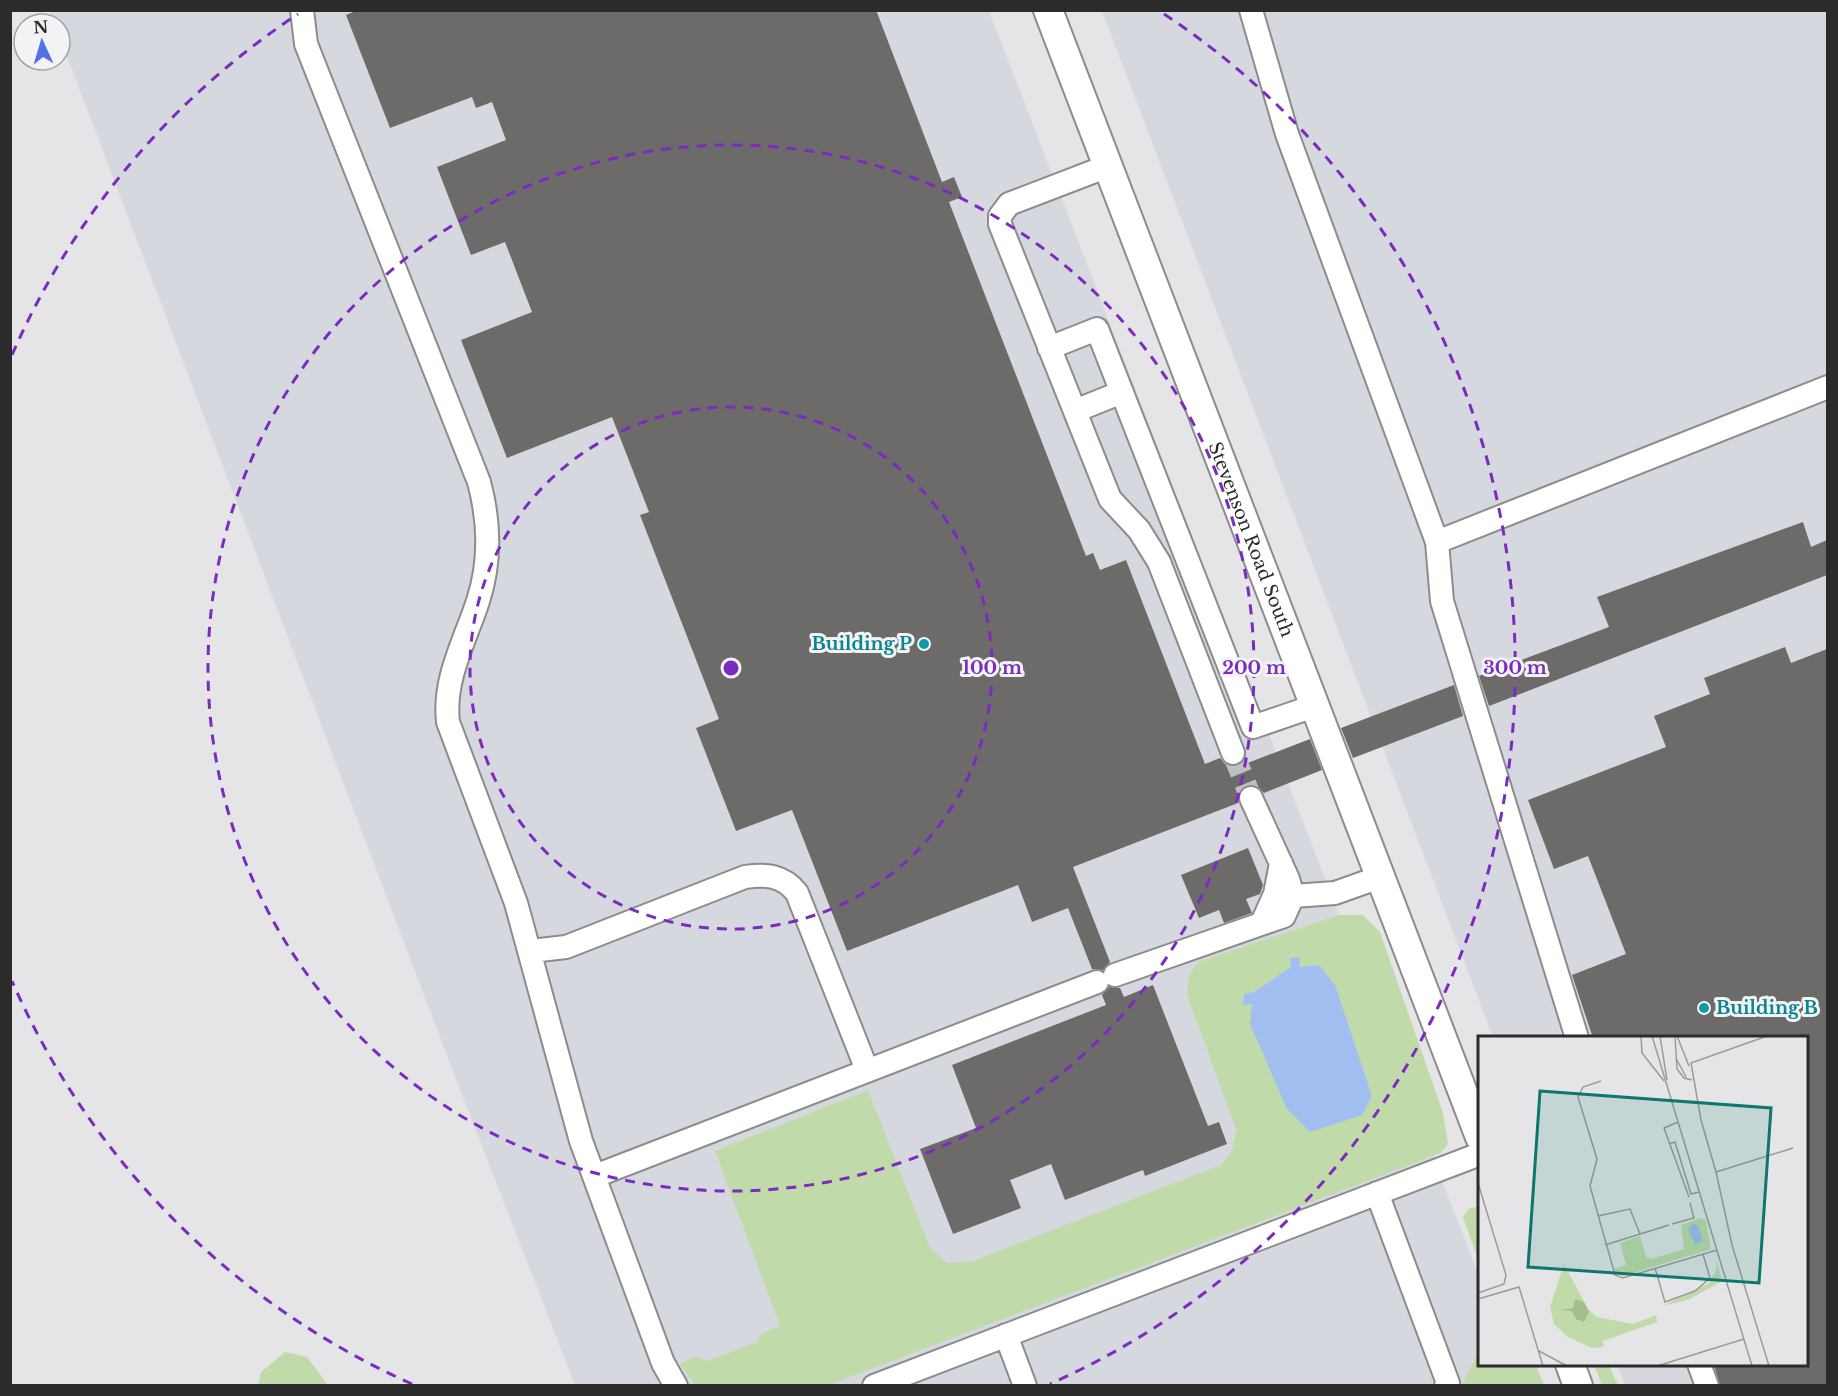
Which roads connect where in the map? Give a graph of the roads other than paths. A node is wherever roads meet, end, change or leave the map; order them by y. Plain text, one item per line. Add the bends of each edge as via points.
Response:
1 (302, 10) edge
2 (1048, 10) edge
3 (1251, 10) edge
4 (1108, 166) junction
5 (1049, 348) junction
6 (1827, 387) edge
7 (1122, 392) junction
8 (1075, 411) junction
9 (1437, 542) junction
10 (1314, 706) junction
11 (1233, 753) tunnel mouth
12 (1251, 798) tunnel mouth
13 (1281, 863) junction
14 (1380, 877) junction
15 (1293, 896) junction
16 (1262, 924) junction
17 (531, 951) junction
18 (1576, 1036) edge
19 (867, 1070) junction
20 (1478, 1134) edge
21 (1478, 1154) edge
22 (595, 1176) junction
23 (1377, 1193) junction
24 (1006, 1335) junction
25 (1570, 1366) edge
26 (1699, 1366) edge
27 (676, 1386) edge
28 (874, 1386) edge
29 (1025, 1386) edge
30 (1446, 1386) edge
31 (1578, 1386) edge
32 (1707, 1386) edge

1 - 17 lane via 306,44 485,505 485,577 454,664 446,701 448,722
2 - 4 main road, Stevenson Road South
3 - 9 lane via 1287,134
4 - 5 lane via 1009,204 1000,216 1003,233
4 - 10 main road, Stevenson Road South
5 - 7 lane via 1097,328
5 - 8 lane
6 - 9 lane
7 - 8 lane
7 - 10 lane via 1253,727
8 - 11 lane via 1110,499 1139,530 1159,562
9 - 18 lane via 1442,601
10 - 14 main road, Stevenson Road South
12 - 13 lane
13 - 15 lane
13 - 16 lane via 1275,894
14 - 15 lane via 1335,893
14 - 20 main road, Stevenson Road South
15 - 16 lane via 1284,916
16 - 19 lane
17 - 19 lane via 570,945 744,877 762,874 778,878 797,893
17 - 22 lane via 564,1086
19 - 22 lane
21 - 23 lane
22 - 27 lane via 663,1363
23 - 24 lane
23 - 30 lane
24 - 28 lane
24 - 29 lane
25 - 31 main road
26 - 32 lane

